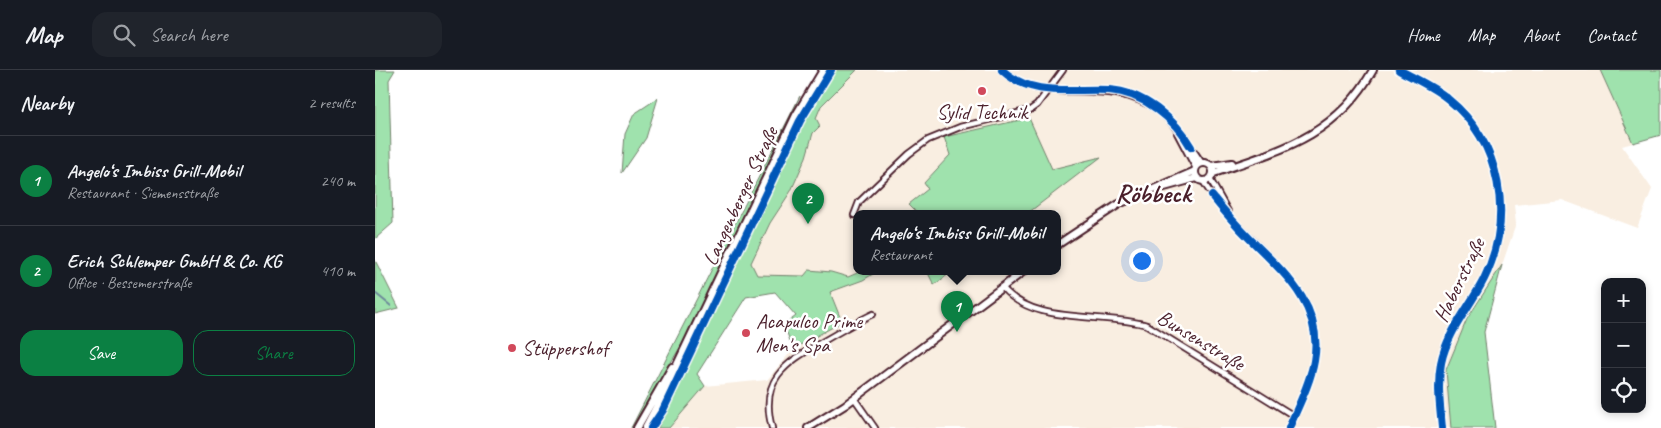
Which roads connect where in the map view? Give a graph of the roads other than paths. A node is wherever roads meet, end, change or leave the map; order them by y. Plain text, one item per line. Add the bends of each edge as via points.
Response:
1 (823, 70) edge
2 (1002, 70) edge
3 (1063, 70) edge
4 (1373, 70) edge
5 (1399, 70) edge
6 (1048, 90) junction
7 (1203, 172) junction
8 (855, 210) edge
9 (1061, 242) edge
10 (1018, 275) edge
11 (1002, 287) junction
12 (873, 314) dead end
13 (689, 338) junction
14 (854, 398) junction
15 (1294, 416) junction
16 (637, 428) edge
17 (645, 428) edge
18 (773, 428) edge
19 (808, 428) edge
20 (875, 428) edge
21 (1289, 428) edge
22 (1442, 428) edge

1 - 13 street, Langenberger Straße via 796,115
2 - 6 street via 1025,85
3 - 6 street
4 - 7 street via 1352,102 1327,124 1300,141
5 - 22 street, Haberstraße via 1444,96 1474,127 1487,150 1500,197 1500,226 1494,252 1484,278 1450,338 1441,363
6 - 7 street via 1118,92 1151,105 1186,138
6 - 8 street via 1030,110 960,127 928,140 859,202
7 - 9 street via 1141,194 1108,210
7 - 15 street via 1233,220 1294,283 1312,319 1314,360
10 - 11 street
11 - 14 street
11 - 15 street, Bunsenstraße via 1020,304 1033,309 1147,325
12 - 18 street via 797,356 783,368 772,384 768,399 767,408
13 - 16 street, Langenberger Straße
13 - 17 street, Langenberger Straße
14 - 19 street
14 - 20 street
15 - 21 street

